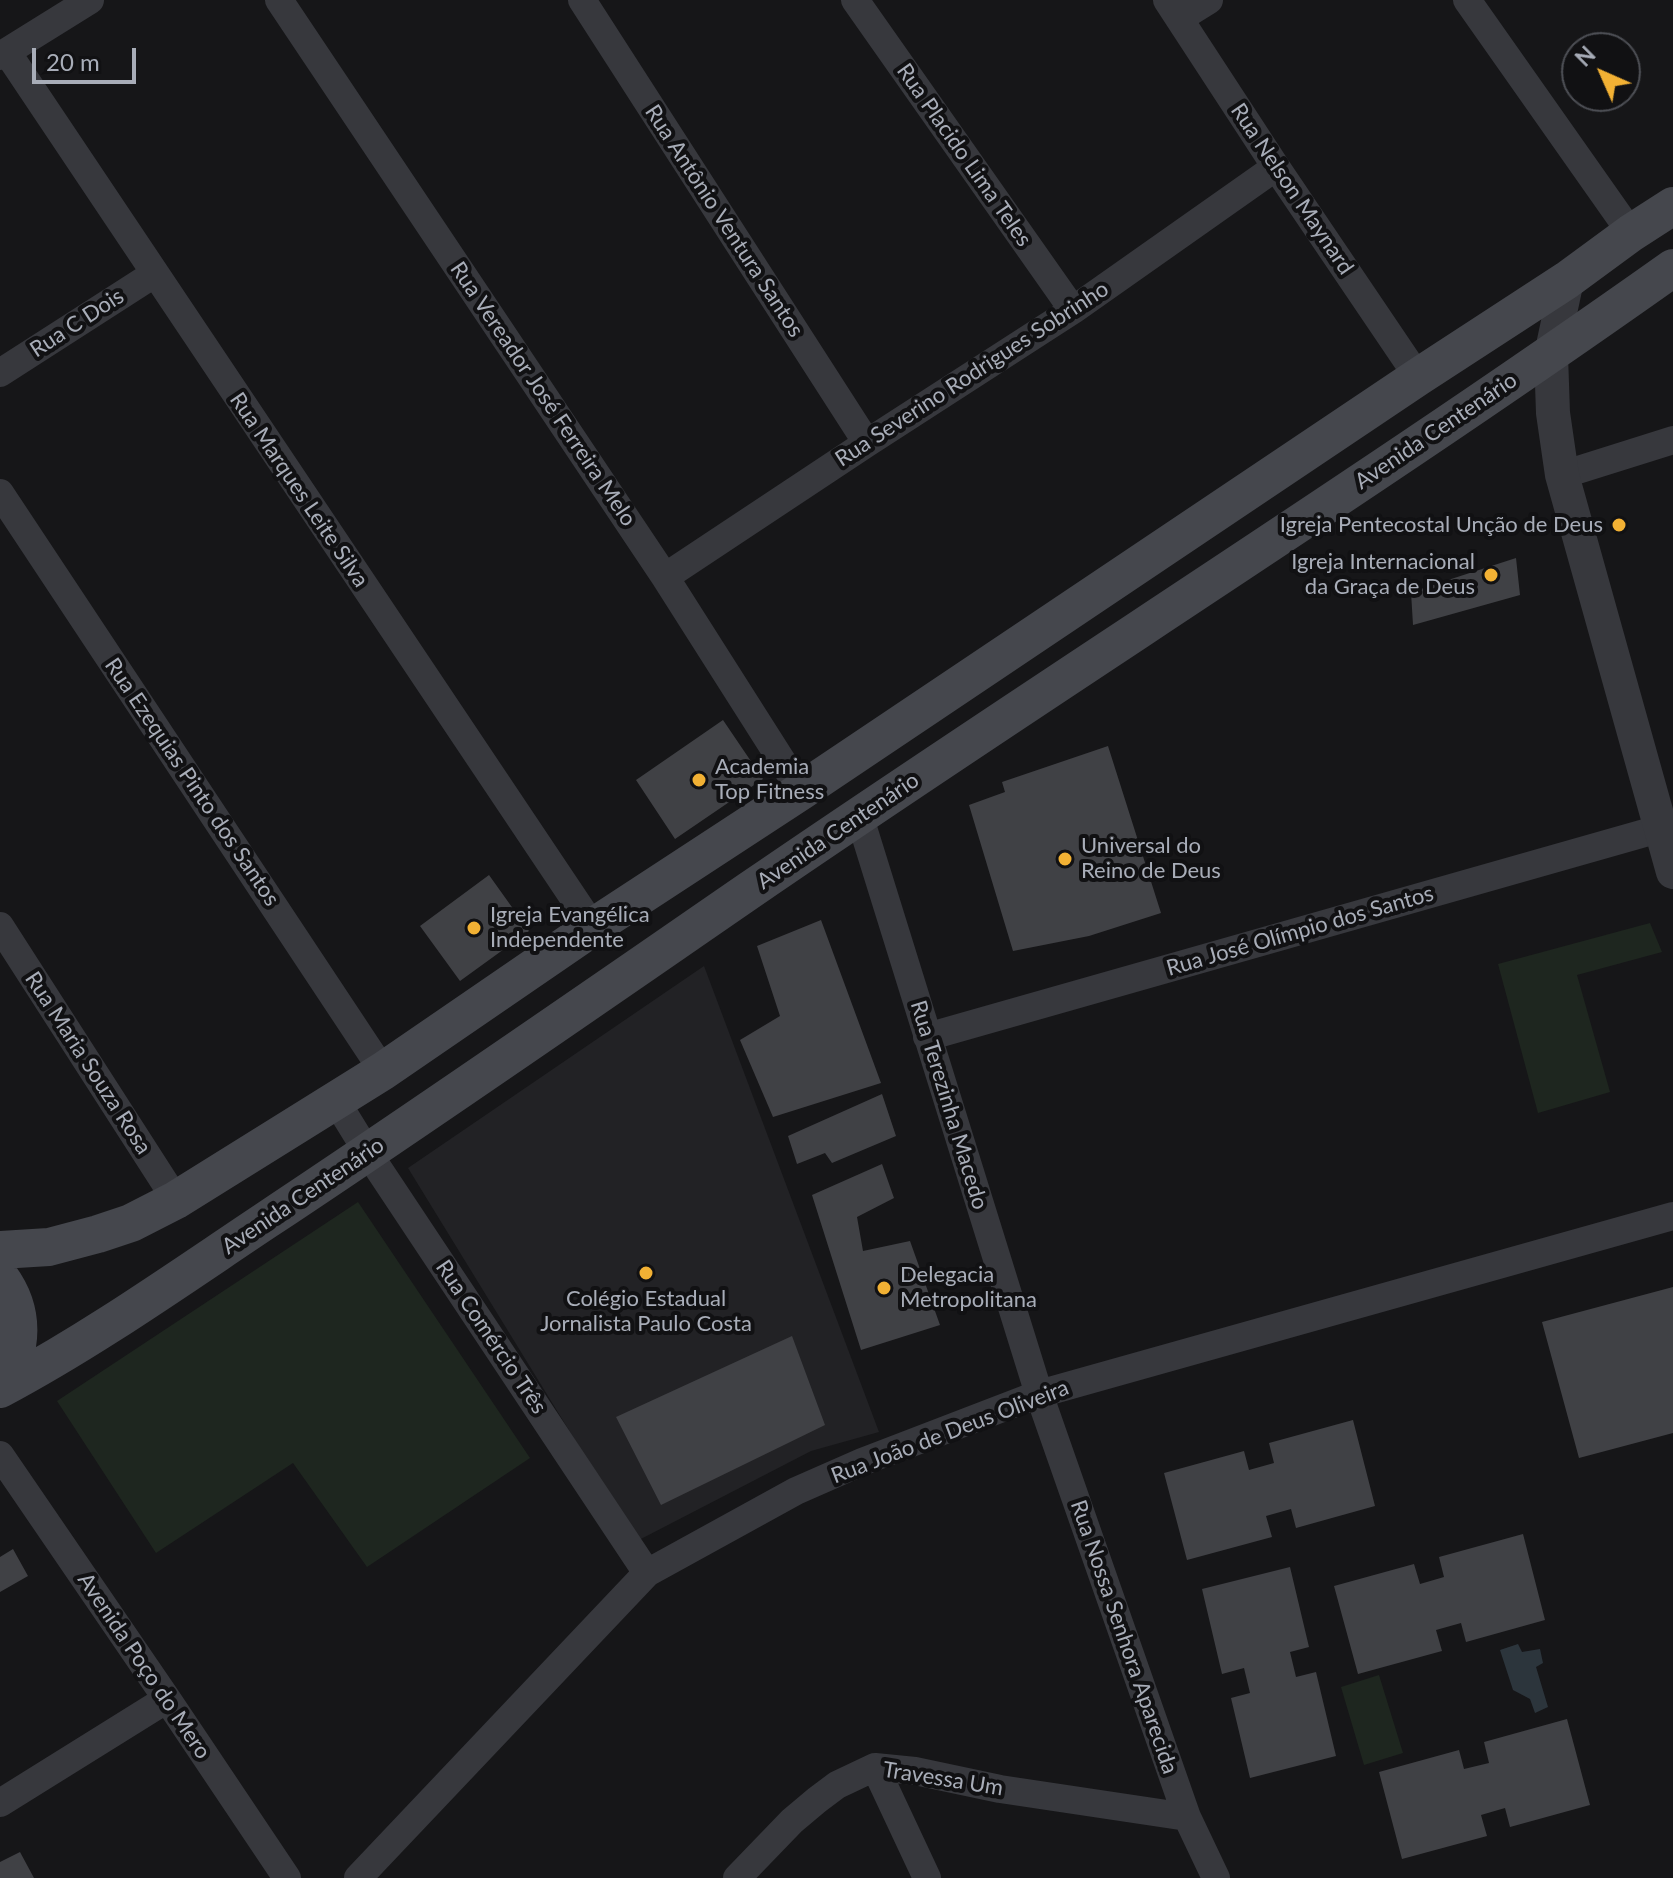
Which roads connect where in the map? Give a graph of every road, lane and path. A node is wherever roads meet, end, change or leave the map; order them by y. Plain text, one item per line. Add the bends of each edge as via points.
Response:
1 (90, 0) edge
2 (279, 0) edge
3 (582, 0) edge
4 (855, 0) edge
5 (1209, 0) edge
6 (1467, 0) edge
7 (1174, 9) edge
8 (3, 54) edge
9 (1276, 167) junction
10 (1673, 206) edge
11 (1631, 233) junction
12 (1673, 268) edge
13 (154, 274) junction
14 (1567, 280) junction
15 (1073, 310) junction
16 (1551, 355) junction
17 (0, 373) edge
18 (1418, 377) junction
19 (1673, 440) edge
20 (867, 443) junction
21 (1562, 475) junction
22 (0, 493) edge
23 (665, 577) junction
24 (801, 791) junction
25 (859, 815) junction
26 (1666, 827) edge
27 (1673, 872) edge
28 (607, 918) junction
29 (0, 926) edge
30 (652, 958) junction
31 (927, 1037) junction
32 (383, 1071) junction
33 (336, 1101) junction
34 (368, 1153) junction
35 (176, 1200) junction
36 (1673, 1216) edge
37 (0, 1250) edge
38 (0, 1277) edge
39 (0, 1386) edge
40 (1039, 1394) junction
41 (0, 1455) edge
42 (647, 1573) junction
43 (167, 1699) junction
44 (875, 1767) junction
45 (0, 1803) edge
46 (1187, 1817) junction
47 (287, 1878) edge
48 (358, 1878) edge
49 (737, 1878) edge
50 (927, 1878) edge
51 (1216, 1878) edge

1 - 8 street
2 - 23 street, Rua Vereador José Ferreira Melo
3 - 20 street, Rua Antônio Ventura Santos
4 - 15 street, Rua Placido Lima Teles
5 - 7 street
6 - 11 street
7 - 9 street, Rua Nelson Maynard
8 - 13 street, Rua Marques Leite Silva
9 - 15 street, Rua Severino Rodrigues Sobrinho
9 - 18 street, Rua Nelson Maynard
10 - 11 main road
11 - 14 main road
12 - 16 main road, Avenida Centenário
13 - 17 street, Rua C Dois
13 - 28 street, Rua Marques Leite Silva
14 - 16 street
14 - 18 main road
15 - 20 street, Rua Severino Rodrigues Sobrinho
16 - 21 street
16 - 25 main road, Avenida Centenário
18 - 24 main road
19 - 21 street
20 - 23 street, Rua Severino Rodrigues Sobrinho
21 - 26 street
22 - 32 street, Rua Ezequias Pinto dos Santos
23 - 24 street, Rua Vereador José Ferreira Melo
24 - 28 main road
25 - 30 main road, Avenida Centenário
25 - 31 street, Rua Terezinha Macedo
26 - 27 street
26 - 31 street, Rua José Olímpio dos Santos
28 - 30 main road
28 - 32 main road
29 - 35 street, Rua Maria Souza Rosa
30 - 34 main road, Avenida Centenário
31 - 40 street, Rua Terezinha Macedo
32 - 33 main road
33 - 34 street, Rua Comércio Três
33 - 35 main road
34 - 39 main road, Avenida Centenário via 101,1330
34 - 42 street, Rua Comércio Três
35 - 37 main road via 98,1234 49,1247
36 - 40 street, Rua João de Deus Oliveira
38 - 39 main road via 18,1315 18,1343
40 - 42 street, Rua João de Deus Oliveira via 796,1491
40 - 46 street, Rua Nossa Senhora Aparecida
41 - 43 street, Avenida Poço do Mero
42 - 48 street, Rua João de Deus Oliveira
43 - 45 street
43 - 47 street, Avenida Poço do Mero
44 - 46 street, Travessa Um
44 - 49 street, Travessa Um via 817,1800
44 - 50 street
46 - 51 street, Rua Nossa Senhora Aparecida

